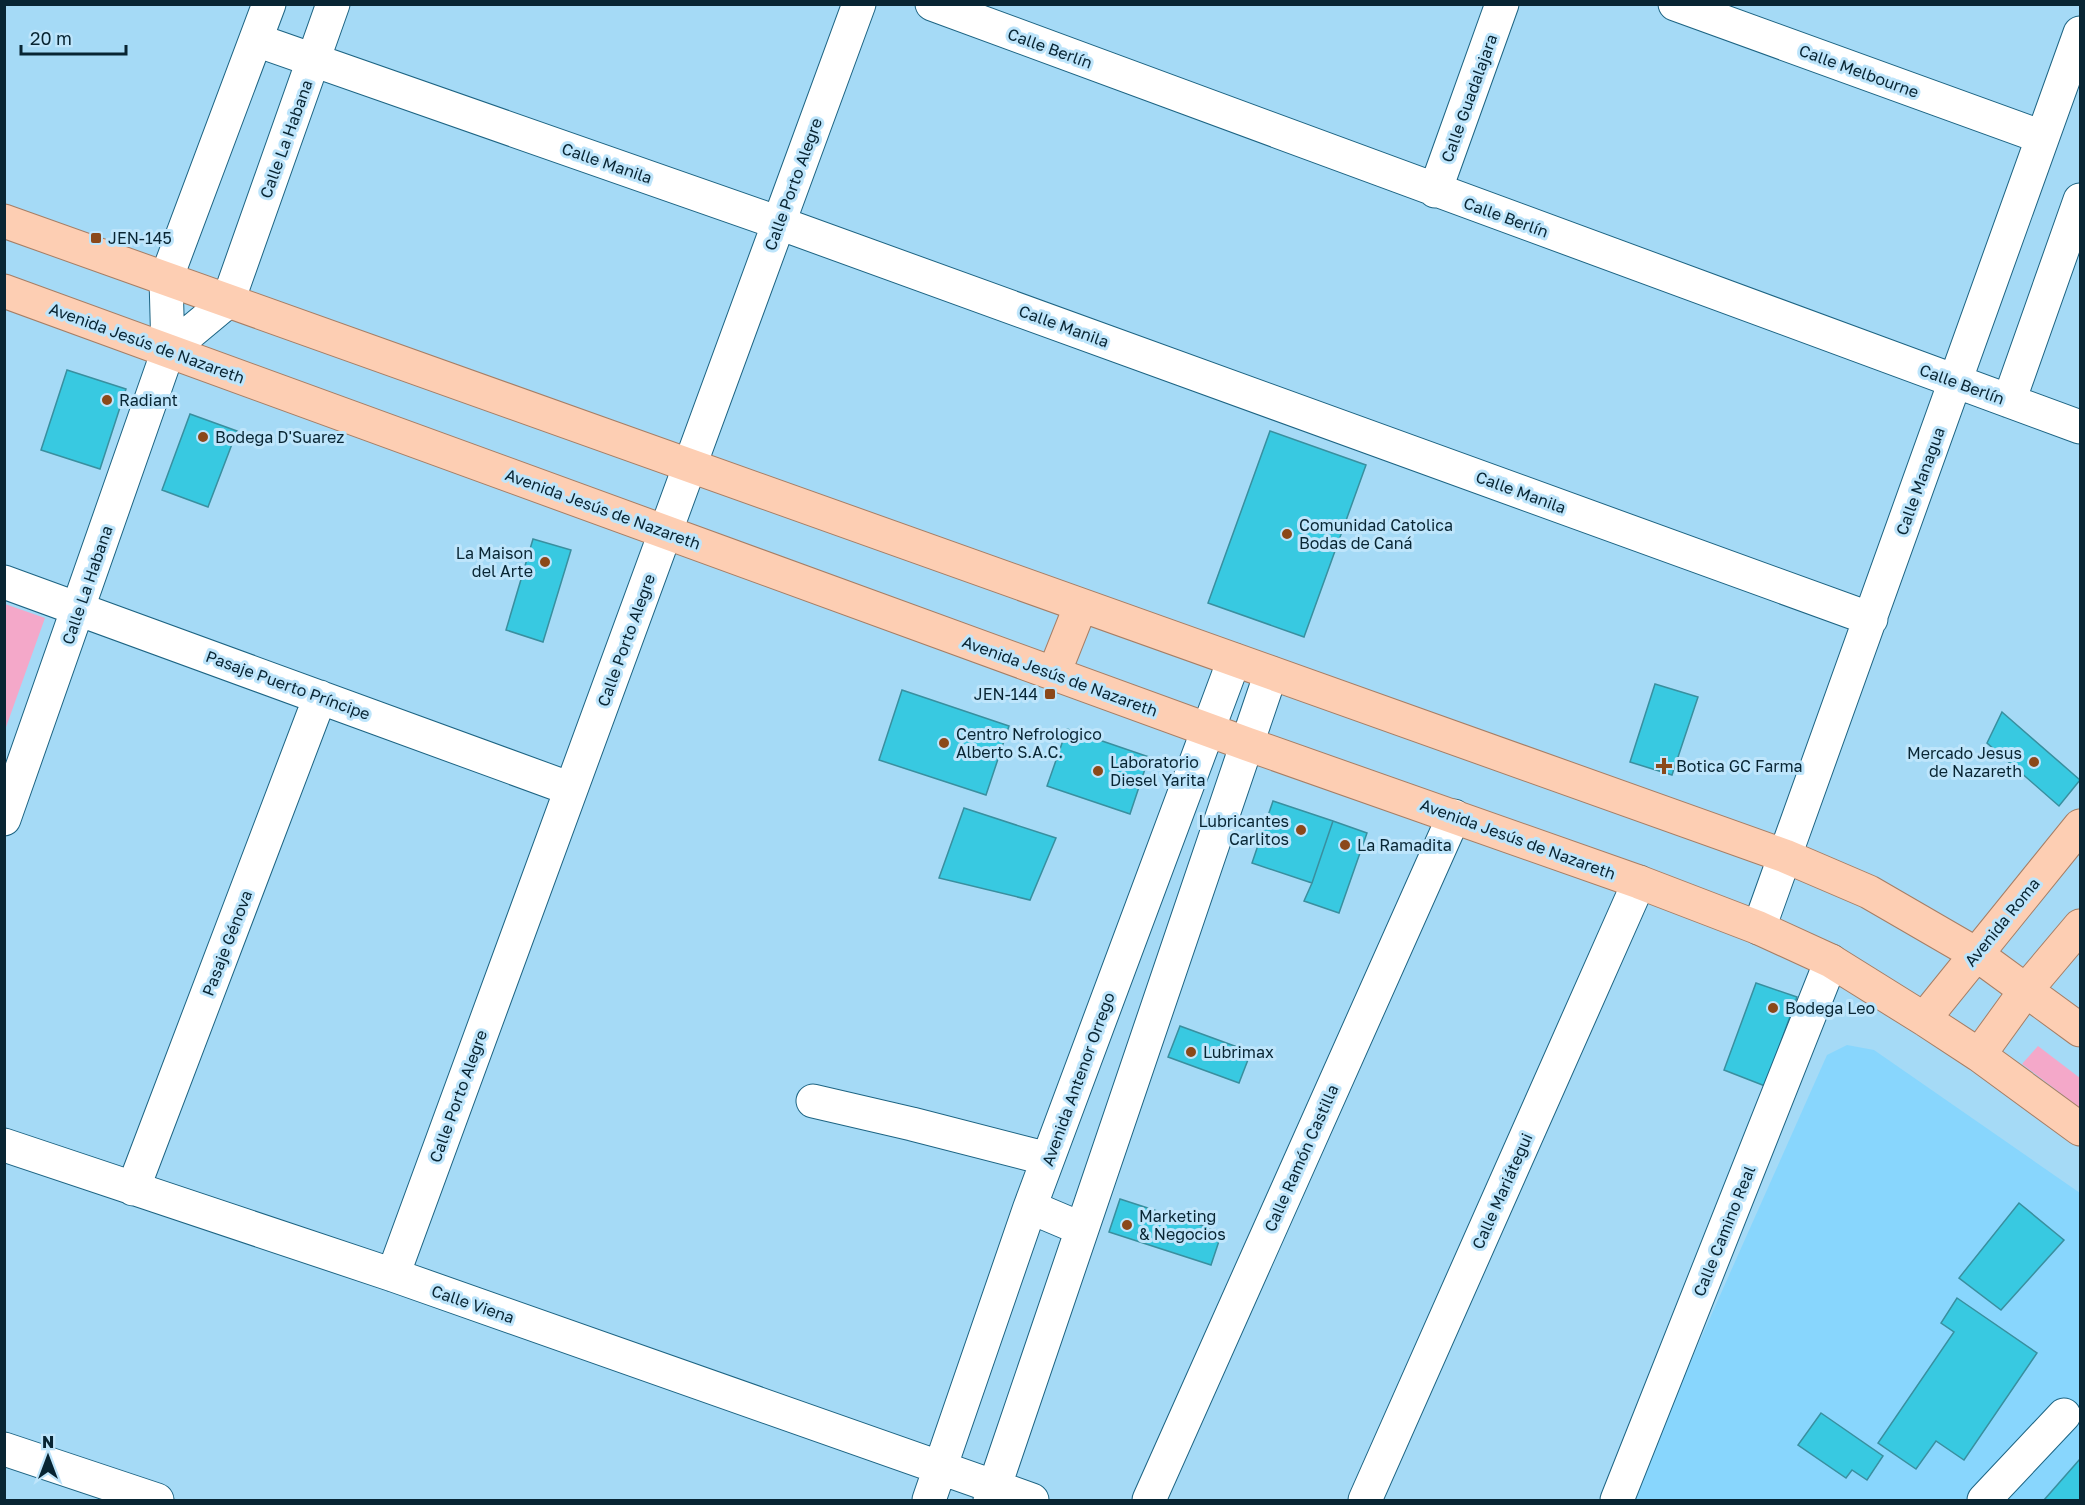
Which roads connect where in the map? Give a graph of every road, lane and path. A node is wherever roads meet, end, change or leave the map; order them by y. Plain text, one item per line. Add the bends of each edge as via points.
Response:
1 (269, 4) edge
2 (333, 4) edge
3 (859, 4) edge
4 (1502, 4) edge
5 (1676, 4) edge
6 (946, 7) edge
7 (2080, 33) edge
8 (256, 40) junction
9 (314, 61) junction
10 (2042, 137) junction
11 (1435, 191) junction
12 (2080, 200) edge
13 (4, 221) edge
14 (779, 223) junction
15 (166, 279) junction
16 (4, 291) edge
17 (228, 301) junction
18 (168, 351) junction
19 (1956, 382) junction
20 (2009, 401) junction
21 (2080, 427) edge
22 (690, 466) junction
23 (665, 532) junction
24 (4, 582) edge
25 (1081, 605) junction
26 (78, 609) junction
27 (1871, 619) junction
28 (1234, 660) junction
29 (1271, 673) junction
30 (1054, 674) junction
31 (320, 697) junction
32 (1207, 729) junction
33 (1247, 744) junction
34 (571, 789) junction
35 (1454, 816) junction
36 (4, 819) edge
37 (2080, 826) edge
38 (1785, 856) junction
39 (1639, 882) junction
40 (2080, 926) edge
41 (1759, 928) junction
42 (1976, 954) junction
43 (1831, 961) junction
44 (2026, 990) junction
45 (1924, 1019) junction
46 (2080, 1030) edge
47 (1979, 1055) junction
48 (813, 1101) dead end
49 (2080, 1129) edge
50 (4, 1145) edge
51 (1048, 1159) junction
52 (133, 1190) junction
53 (1030, 1208) junction
54 (1082, 1229) junction
55 (393, 1275) junction
56 (2064, 1415) dead end
57 (4, 1449) edge
58 (940, 1468) junction
59 (992, 1494) edge
60 (157, 1500) edge
61 (929, 1500) edge
62 (1032, 1500) edge
63 (1149, 1500) edge
64 (1365, 1500) edge
65 (1617, 1500) edge
66 (1984, 1500) edge

1 - 8 street, Calle La Habana
2 - 9 street, Calle La Habana
3 - 14 street, Calle Porto Alegre
4 - 11 street, Calle Guadalajara
5 - 10 street, Calle Melbourne
6 - 11 street, Calle Berlín
7 - 10 street, Calle Managua
8 - 9 street, Calle Manila
8 - 15 street, Calle La Habana
9 - 14 street, Calle Manila
9 - 17 street, Calle La Habana
10 - 19 street, Calle Managua
11 - 19 street, Calle Berlín
12 - 20 street
13 - 15 main road
14 - 22 street, Calle Porto Alegre
14 - 27 street, Calle Manila
15 - 17 main road
15 - 18 street, Calle La Habana
16 - 18 main road, Avenida Jesús de Nazareth
17 - 18 street
17 - 22 main road
18 - 23 main road, Avenida Jesús de Nazareth
18 - 26 street, Calle La Habana
19 - 20 street, Calle Berlín
19 - 27 street, Calle Managua
20 - 21 street, Calle Berlín
22 - 23 street, Calle Porto Alegre
22 - 25 main road
23 - 30 main road, Avenida Jesús de Nazareth
23 - 34 street, Calle Porto Alegre
24 - 26 street, Pasaje Puerto Príncipe
25 - 28 main road
25 - 30 main road
26 - 31 street, Pasaje Puerto Príncipe
26 - 36 street, Calle La Habana
27 - 38 street, Calle Managua
28 - 29 main road
28 - 32 street, Avenida Antenor Orrego
29 - 33 street
29 - 38 main road
30 - 32 main road, Avenida Jesús de Nazareth
31 - 34 street, Pasaje Puerto Príncipe
31 - 52 street, Pasaje Génova
32 - 33 main road, Avenida Jesús de Nazareth
32 - 51 street, Avenida Antenor Orrego
33 - 35 main road, Avenida Jesús de Nazareth
33 - 54 street
34 - 55 street, Calle Porto Alegre
35 - 39 main road, Avenida Jesús de Nazareth
35 - 63 street, Calle Ramón Castilla
37 - 42 main road, Avenida Roma
38 - 41 street, Calle Managua
38 - 42 main road via 1869,892
39 - 41 main road, Avenida Jesús de Nazareth
39 - 64 street, Calle Mariátegui
40 - 44 main road
41 - 43 main road, Avenida Jesús de Nazareth
42 - 44 main road
42 - 45 main road, Avenida Roma
43 - 45 main road, Avenida Jesús de Nazareth
43 - 65 street, Calle Camino Real
44 - 46 main road
44 - 47 main road
45 - 47 main road, Avenida Jesús de Nazareth
47 - 49 main road, Avenida Jesús de Nazareth
48 - 51 street
50 - 52 street, Calle Viena
51 - 53 street, Avenida Antenor Orrego
52 - 55 street, Calle Viena
53 - 54 street
53 - 58 street, Avenida Antenor Orrego
54 - 59 street
55 - 58 street, Calle Viena
56 - 66 street
57 - 60 street
58 - 59 street, Calle Viena
58 - 61 street, Avenida Antenor Orrego
59 - 62 street, Calle Viena

